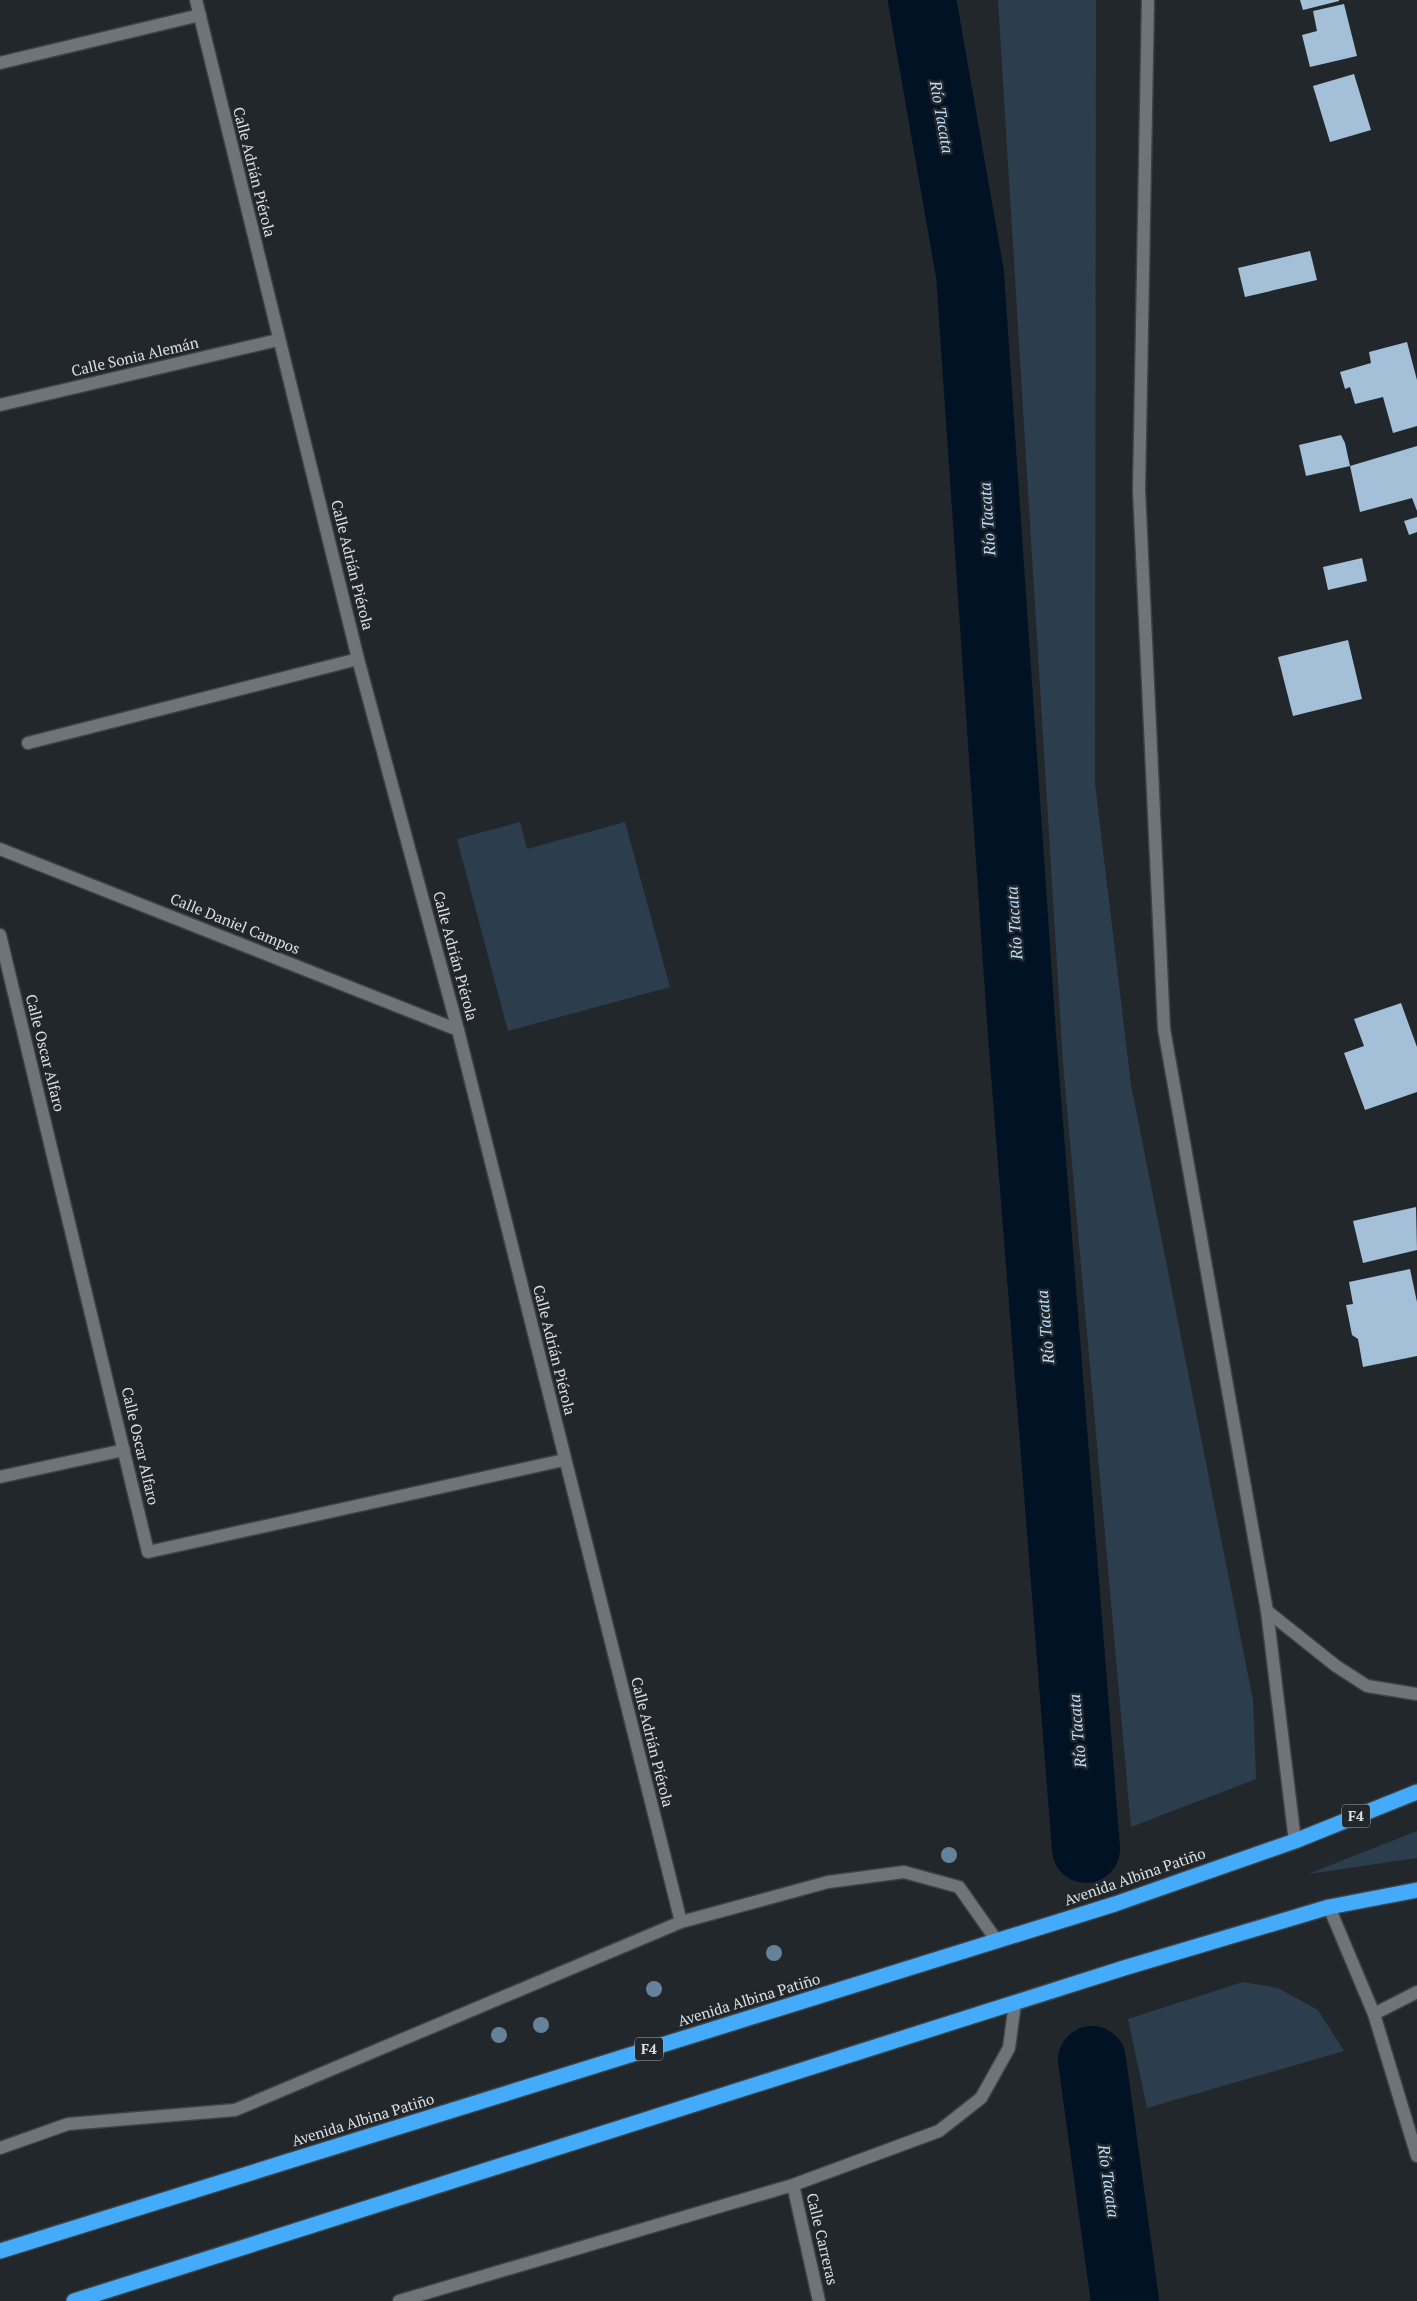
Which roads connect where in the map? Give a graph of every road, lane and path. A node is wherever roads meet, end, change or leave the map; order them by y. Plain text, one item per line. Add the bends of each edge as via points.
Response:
1 (196, 0) edge
2 (1148, 0) edge
3 (200, 15) junction
4 (0, 63) edge
5 (278, 340) junction
6 (0, 405) edge
7 (358, 659) junction
8 (28, 743) dead end
9 (0, 849) edge
10 (0, 935) edge
11 (458, 1030) junction
12 (124, 1450) junction
13 (564, 1460) junction
14 (0, 1478) edge
15 (1267, 1611) junction
16 (1417, 1694) edge
17 (1417, 1792) edge
18 (1295, 1841) junction
19 (1417, 1890) edge
20 (1329, 1907) junction
21 (681, 1922) junction
22 (997, 1941) junction
23 (1417, 1992) edge
24 (1014, 2003) junction
25 (1374, 2014) junction
26 (0, 2148) edge
27 (1417, 2156) edge
28 (793, 2185) junction
29 (0, 2251) edge
30 (74, 2301) edge
31 (399, 2301) edge
32 (819, 2301) edge

1 - 3 street, Calle Adrián Piérola
2 - 15 street via 1139,490 1164,1028
3 - 4 street
3 - 5 street, Calle Adrián Piérola
5 - 6 street, Calle Sonia Alemán
5 - 7 street, Calle Adrián Piérola
7 - 8 street
7 - 11 street, Calle Adrián Piérola
9 - 11 street, Calle Daniel Campos
10 - 12 street, Calle Oscar Alfaro
11 - 13 street, Calle Adrián Piérola
12 - 13 street, Calle Oscar Alfaro via 148,1552
12 - 14 street
13 - 21 street, Calle Adrián Piérola
15 - 16 street via 1336,1666 1367,1686
15 - 18 street
17 - 18 highway, Avenida Albina Patiño / F4
18 - 22 highway, Avenida Albina Patiño / F4
19 - 20 highway
20 - 24 highway
20 - 25 street
21 - 22 street via 828,1882 904,1872 959,1887
21 - 26 street via 235,2110 68,2124
22 - 29 highway, Avenida Albina Patiño / F4
23 - 25 street
24 - 28 street via 1009,2048 981,2098 940,2131
24 - 30 highway
25 - 27 street
28 - 31 street
28 - 32 street, Calle Carreras

